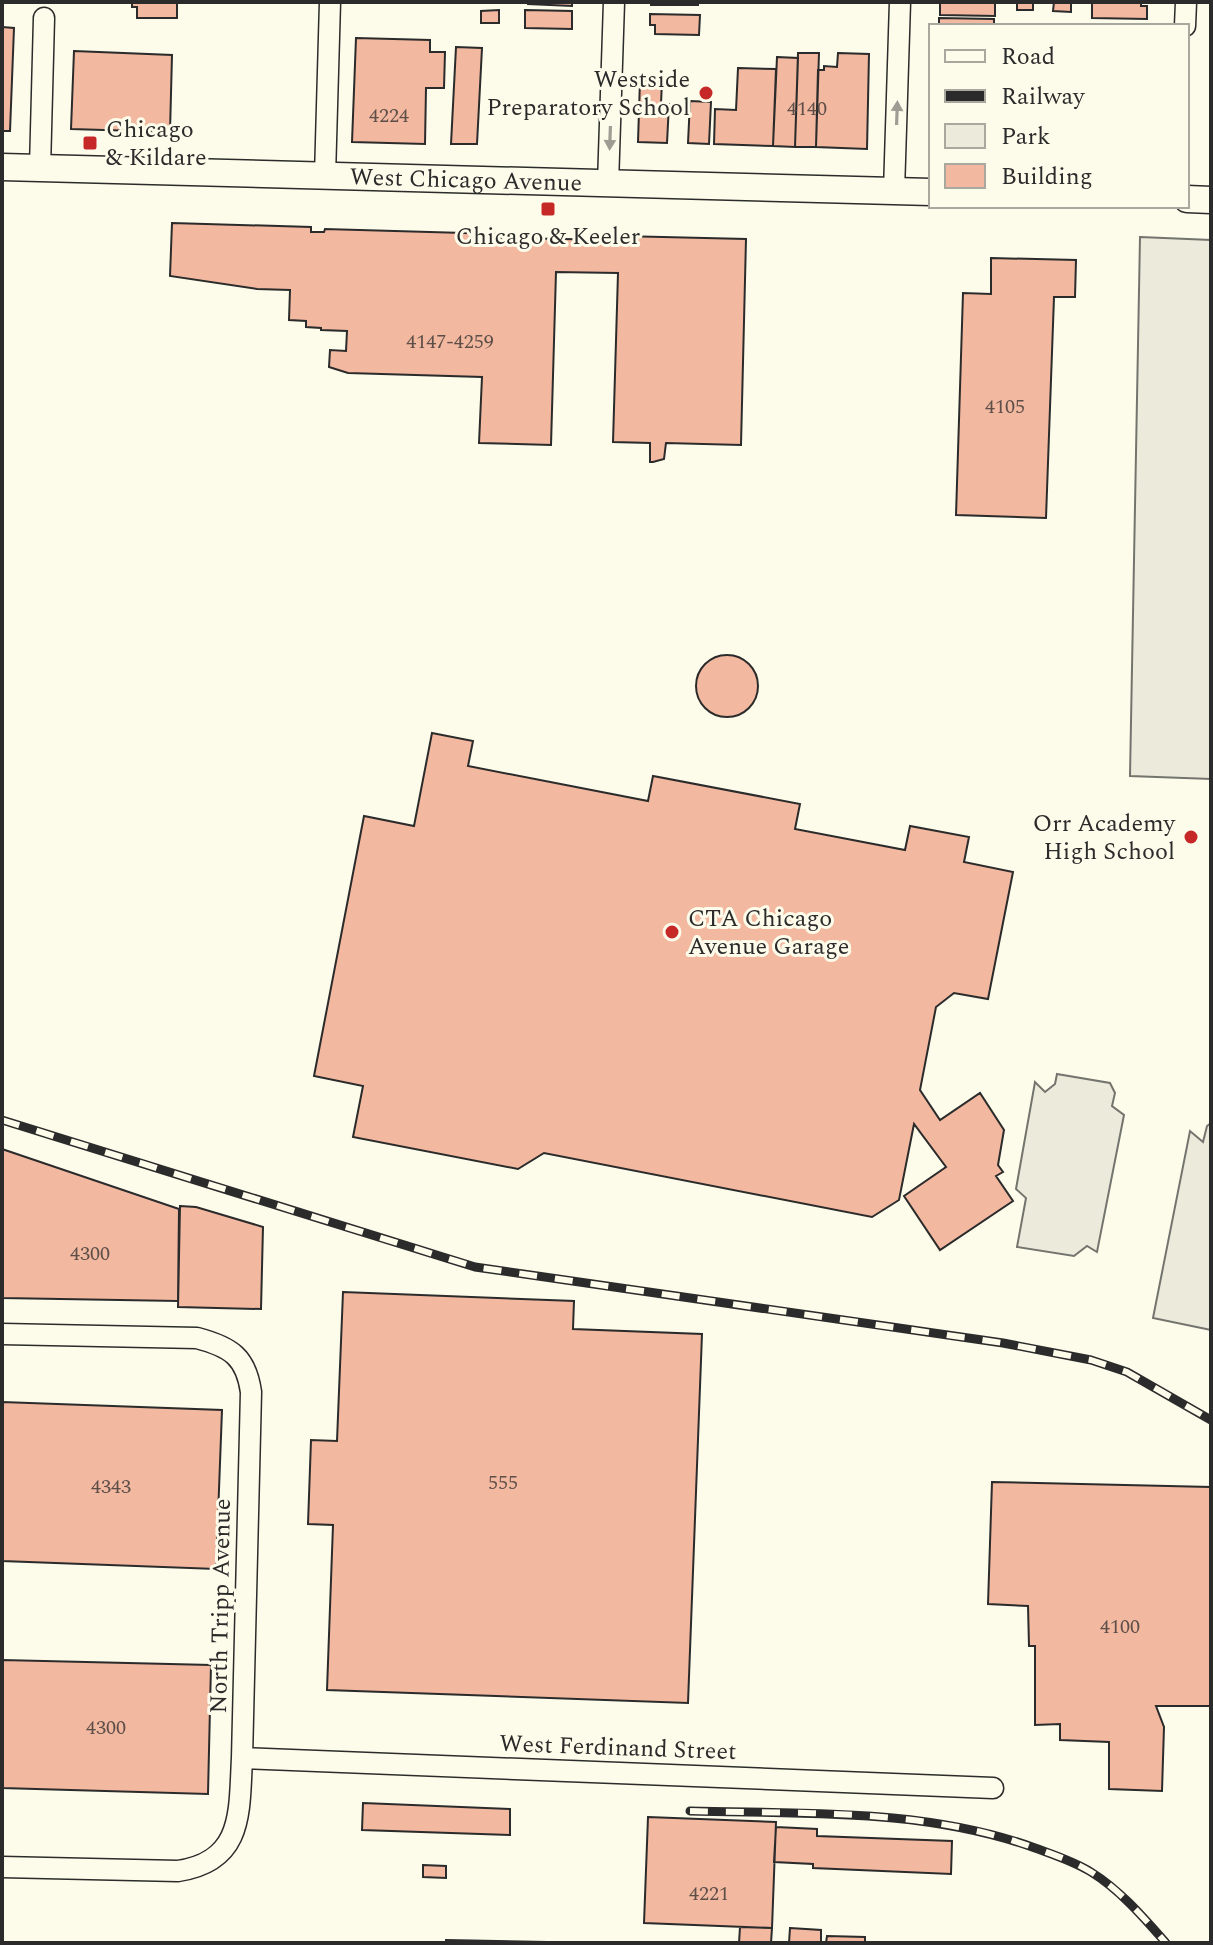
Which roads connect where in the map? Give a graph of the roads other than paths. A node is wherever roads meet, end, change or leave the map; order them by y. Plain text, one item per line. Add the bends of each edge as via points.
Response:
1 (330, 2) edge
2 (614, 2) edge
3 (900, 2) edge
4 (1186, 2) edge
5 (44, 18) dead end
6 (1185, 24) edge
7 (2, 167) edge
8 (40, 168) junction
9 (325, 176) junction
10 (608, 184) junction
11 (894, 191) junction
12 (929, 192) edge
13 (1189, 199) edge
14 (1211, 200) edge
15 (2, 1334) edge
16 (242, 1758) junction
17 (993, 1788) dead end
18 (2, 1867) edge

1 - 9 street
2 -> 10 street
11 -> 3 street
4 - 6 street
5 - 8 street
7 - 8 main road, West Chicago Avenue
8 - 9 main road, West Chicago Avenue
9 - 10 main road, West Chicago Avenue
10 - 11 main road, West Chicago Avenue
11 - 12 main road, West Chicago Avenue
13 - 14 main road
15 - 16 street, North Tripp Avenue via 197,1338 219,1344 239,1358 248,1373
16 - 17 street, West Ferdinand Street
16 - 18 street, North Tripp Avenue via 232,1837 202,1868

